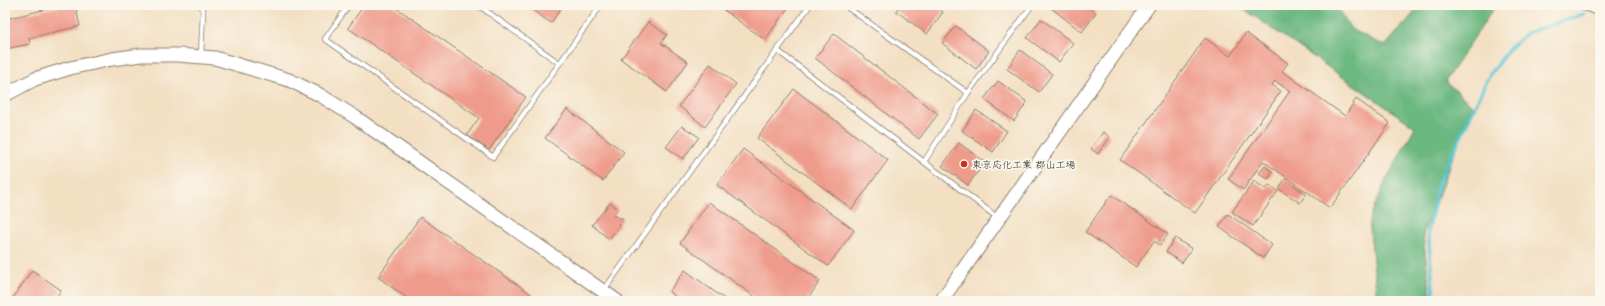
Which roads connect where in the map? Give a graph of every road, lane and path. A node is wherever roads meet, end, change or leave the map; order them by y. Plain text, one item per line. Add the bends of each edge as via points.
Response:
1 (202, 5) edge
2 (349, 5) edge
3 (478, 5) edge
4 (601, 5) edge
5 (810, 5) edge
6 (844, 5) edge
7 (1032, 5) edge
8 (1149, 5) edge
9 (1583, 5) edge
10 (1600, 11) edge
11 (778, 51) junction
12 (201, 57) junction
13 (559, 62) junction
14 (968, 93) junction
15 (5, 95) edge
16 (924, 162) junction
17 (999, 219) junction
18 (603, 291) junction
19 (617, 301) edge
20 (941, 301) edge

1 - 12 lane
2 - 13 lane via 325,39 493,157
3 - 13 lane
4 - 13 lane
5 - 11 lane
6 - 14 lane
7 - 14 lane
8 - 17 street
9 - 10 street
11 - 16 lane
11 - 18 lane
12 - 15 street via 141,55 112,59 35,79
12 - 18 street via 215,58 275,75 320,95
14 - 16 lane
16 - 17 lane
17 - 20 street
18 - 19 street

